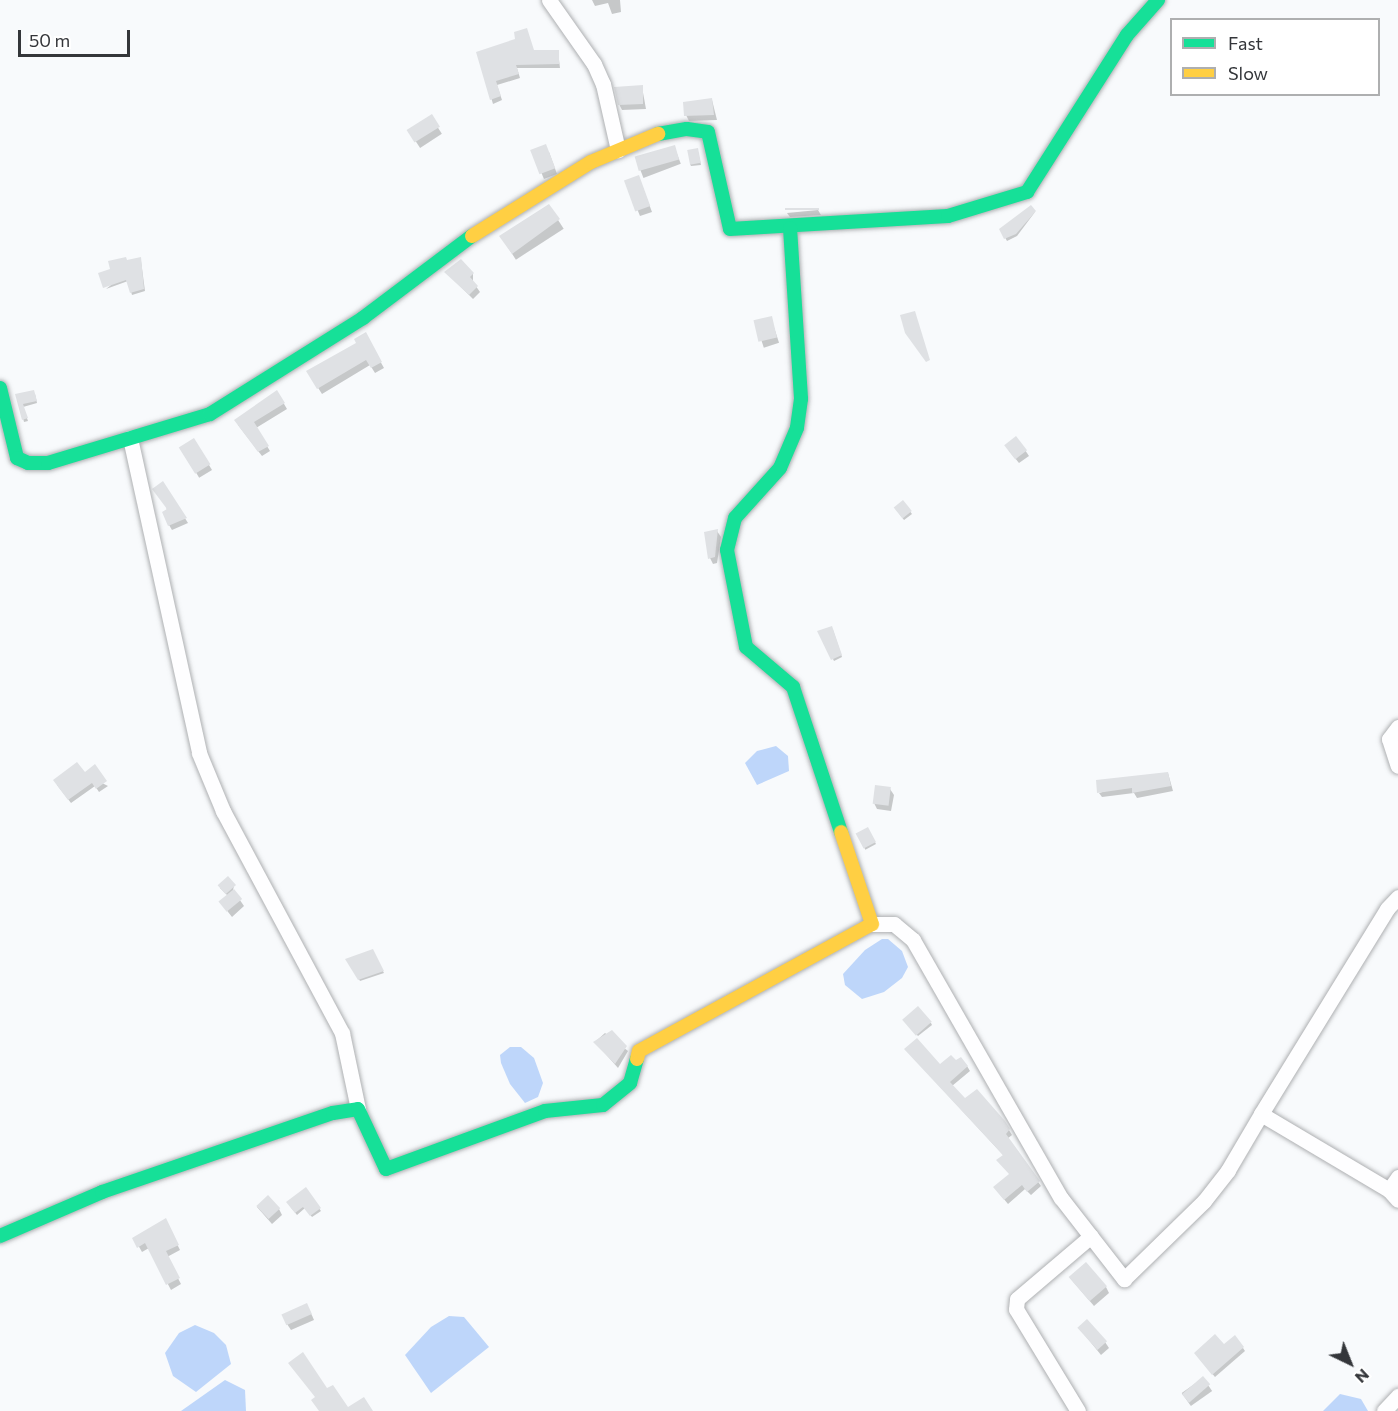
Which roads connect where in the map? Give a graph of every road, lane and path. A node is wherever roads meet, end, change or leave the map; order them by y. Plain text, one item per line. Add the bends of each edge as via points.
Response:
1 (549, 0) edge
2 (1158, 0) edge
3 (618, 150) junction
4 (790, 228) junction
5 (0, 388) edge
6 (130, 438) junction
7 (1398, 727) edge
8 (1398, 766) edge
9 (1398, 897) edge
10 (872, 924) junction
11 (358, 1109) junction
12 (1261, 1114) junction
13 (1395, 1189) edge
14 (0, 1236) edge
15 (1091, 1236) junction
16 (1398, 1396) edge
17 (1078, 1411) edge
18 (1384, 1411) edge

1 - 3 street via 598,74
2 - 4 street via 1127,36 1027,192 948,216
3 - 4 street via 656,134 687,129 708,132 730,229
3 - 6 street via 591,162 457,245 363,318 210,414
4 - 10 street via 801,399 797,428 780,468 735,518 727,550 746,647 793,687
5 - 6 street via 17,458 28,463 48,463
6 - 11 street via 200,753 223,811 342,1033
7 - 8 street via 1389,739
9 - 12 street
10 - 11 street via 639,1052 630,1083 603,1105 534,1114 386,1169
10 - 15 street via 894,924 914,939 1061,1198
11 - 14 street via 333,1113 102,1192
12 - 13 street
12 - 15 street via 1228,1170 1204,1201 1124,1279
15 - 17 street via 1017,1299 1016,1309
16 - 18 street

